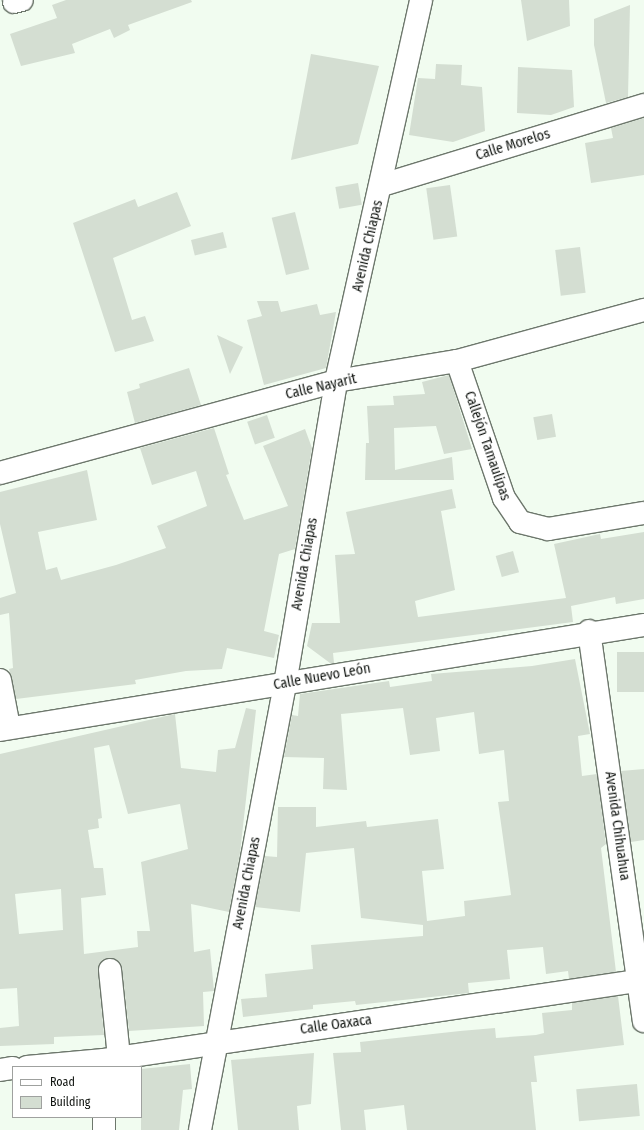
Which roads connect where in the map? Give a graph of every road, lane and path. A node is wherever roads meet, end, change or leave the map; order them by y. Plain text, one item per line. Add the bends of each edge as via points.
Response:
1 (421, 0) edge
2 (644, 104) edge
3 (382, 185) junction
4 (644, 310) edge
5 (457, 361) junction
6 (336, 381) junction
7 (0, 473) edge
8 (644, 513) edge
9 (644, 625) edge
10 (589, 631) junction
11 (0, 680) edge
12 (285, 684) junction
13 (4, 728) edge
14 (110, 970) dead end
15 (641, 980) edge
16 (644, 1021) edge
17 (216, 1042) junction
18 (109, 1061) edge
19 (41, 1066) edge
20 (12, 1068) edge
21 (0, 1070) edge
22 (104, 1118) edge
23 (104, 1130) edge
24 (200, 1130) edge

1 - 3 street, Avenida Chiapas
2 - 3 street, Calle Morelos
3 - 6 street, Avenida Chiapas
4 - 5 street, Calle Nayarit
5 - 6 street, Calle Nayarit
5 - 8 street, Callejón Tamaulipas via 504,498 520,522 548,529
6 - 7 street, Calle Nayarit
6 - 12 street, Avenida Chiapas
9 - 10 street, Calle Nuevo León
10 - 12 street, Calle Nuevo León
10 - 15 street, Avenida Chihuahua
11 - 13 street
12 - 13 street, Calle Nuevo León
12 - 17 street, Avenida Chiapas
14 - 18 street
15 - 16 street, Avenida Chihuahua
15 - 17 street, Calle Oaxaca
17 - 18 street, Calle Oaxaca
17 - 24 street, Avenida Chiapas
18 - 19 street, Calle Oaxaca
20 - 21 street
22 - 23 street

